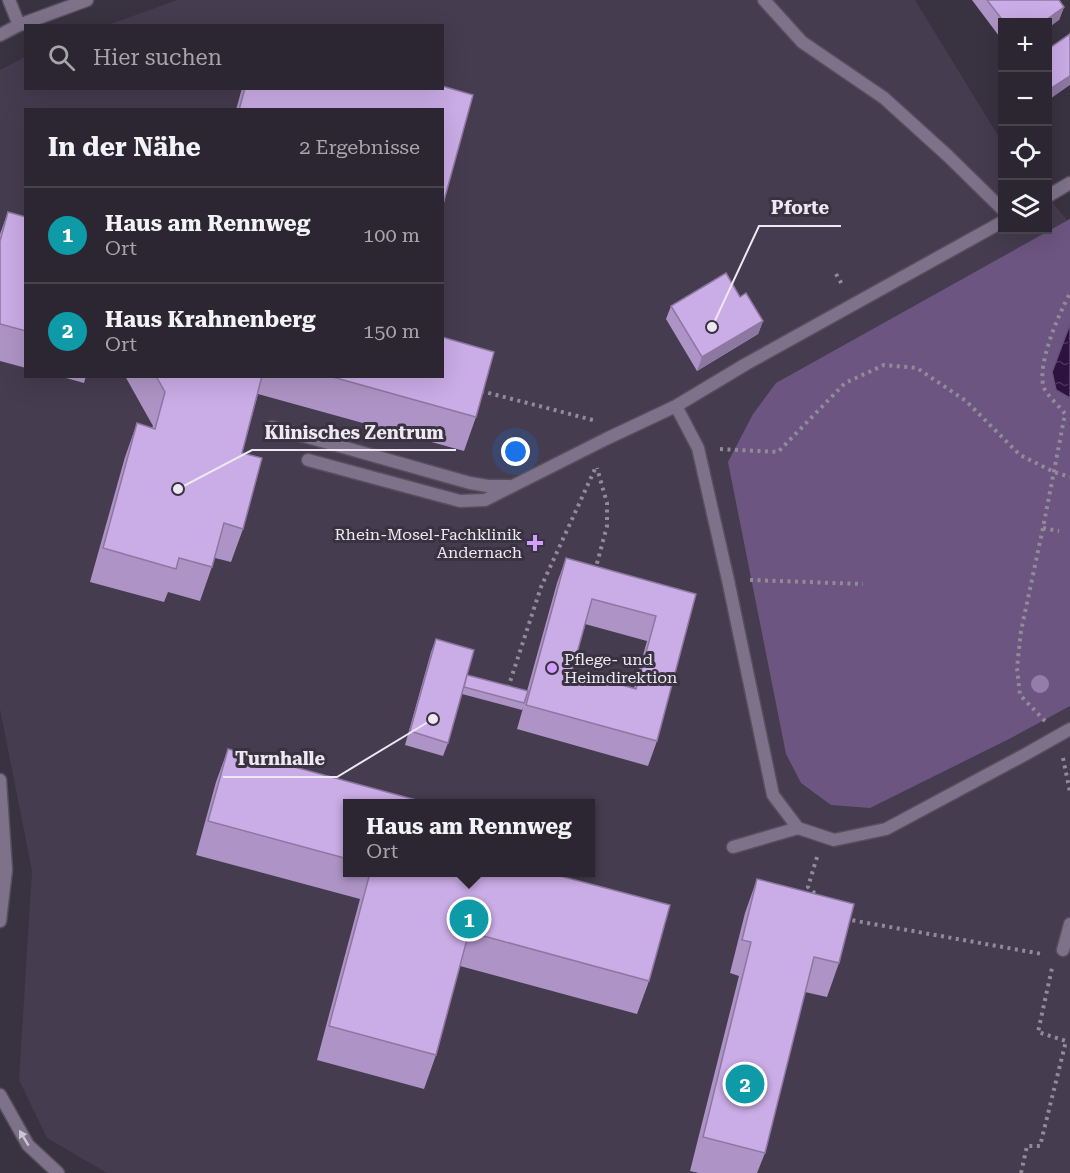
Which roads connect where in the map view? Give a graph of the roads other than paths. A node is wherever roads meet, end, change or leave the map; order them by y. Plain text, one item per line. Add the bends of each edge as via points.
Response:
1 (9, 0) edge
2 (87, 0) edge
3 (764, 0) edge
4 (19, 25) junction
5 (0, 35) edge
6 (1070, 183) edge
7 (1052, 193) edge
8 (998, 205) edge
9 (998, 224) edge
10 (676, 406) junction
11 (272, 427) dead end
12 (308, 460) dead end
13 (513, 485) junction
14 (1064, 732) edge
15 (0, 780) edge
16 (798, 828) junction
17 (733, 847) dead end
18 (0, 921) edge
19 (1070, 924) edge
20 (1059, 953) road end
21 (0, 1095) edge
22 (58, 1173) edge

1 - 4 street
2 - 4 street
3 - 8 street via 802,42 884,98
4 - 5 street
6 - 7 street
9 - 10 street
10 - 13 street
10 - 16 street via 698,448 773,795
11 - 13 street via 470,483
12 - 13 street via 460,501 485,500
14 - 16 street via 886,829 834,840
15 - 18 street via 6,870
16 - 17 street
19 - 20 street
22 -> 21 street via 28,1145

